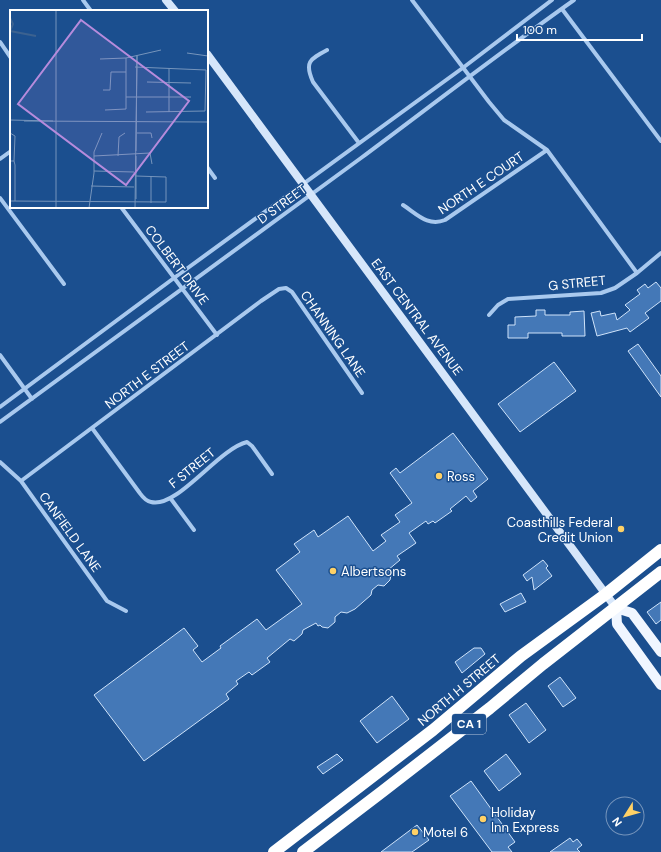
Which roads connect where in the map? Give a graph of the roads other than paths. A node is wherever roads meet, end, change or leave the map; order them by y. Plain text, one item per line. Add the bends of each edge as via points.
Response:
1 (83, 0) edge
2 (166, 0) edge
3 (412, 0) edge
4 (552, 0) edge
5 (574, 0) edge
6 (562, 8) junction
7 (90, 10) edge
8 (173, 10) edge
9 (0, 42) edge
10 (327, 50) dead end
11 (208, 55) edge
12 (10, 57) edge
13 (464, 67) junction
14 (470, 76) junction
15 (661, 141) edge
16 (359, 143) junction
17 (547, 150) junction
18 (10, 152) edge
19 (0, 159) edge
20 (208, 168) edge
21 (215, 178) dead end
22 (304, 184) junction
23 (312, 195) junction
24 (0, 198) edge
25 (403, 205) dead end
26 (122, 208) edge
27 (661, 253) edge
28 (638, 273) junction
29 (174, 278) junction
30 (64, 284) dead end
31 (286, 288) joint
32 (183, 290) junction
33 (490, 315) dead end
34 (217, 335) junction
35 (0, 354) edge
36 (25, 388) junction
37 (362, 393) dead end
38 (32, 399) junction
39 (0, 407) edge
40 (0, 422) edge
41 (92, 428) junction
42 (0, 462) edge
43 (272, 474) dead end
44 (20, 481) junction
45 (171, 499) junction
46 (194, 530) dead end
47 (661, 550) edge
48 (661, 572) edge
49 (606, 594) junction
50 (616, 608) junction
51 (126, 611) dead end
52 (661, 652) edge
53 (661, 685) edge
54 (274, 852) edge
55 (302, 852) edge

1 - 7 street
2 - 8 main road
3 - 13 street
4 - 13 street, D STREET
5 - 6 street, D STREET
6 - 14 street, D STREET
6 - 15 street
9 - 12 street
10 - 16 street via 314,57 308,71 313,82
11 - 22 main road, EAST CENTRAL AVENUE
13 - 14 street
13 - 16 street, D STREET
14 - 17 street via 504,120
14 - 23 street, D STREET
16 - 22 street, D STREET
17 - 25 street, NORTH E COURT via 438,223 429,222
17 - 28 street
18 - 19 street
20 - 21 street
22 - 23 main road, EAST CENTRAL AVENUE
22 - 29 street, D STREET
23 - 32 street, D STREET
23 - 49 main road, EAST CENTRAL AVENUE
24 - 30 street
26 - 29 street, COLBERT DRIVE
27 - 28 street, G STREET
28 - 33 street, G STREET via 615,288 600,293 508,299 498,305
29 - 32 street, COLBERT DRIVE
29 - 36 street, D STREET
31 - 34 street, NORTH E STREET via 279,289 261,301
31 - 37 street, CHANNING LANE via 292,292
32 - 34 street, COLBERT DRIVE
32 - 38 street, D STREET
34 - 41 street, NORTH E STREET
35 - 36 street
36 - 38 street
36 - 39 street, D STREET
38 - 40 street, D STREET
41 - 44 street, NORTH E STREET
41 - 45 street, F STREET via 145,500 156,503
42 - 44 street, CANFIELD LANE
43 - 45 street, F STREET via 247,442 223,456
44 - 51 street, CANFIELD LANE via 107,601
45 - 46 street
47 - 49 highway, NORTH H STREET / CA 1
48 - 50 highway, CA 1
49 - 50 main road, EAST CENTRAL AVENUE
49 - 54 highway, NORTH H STREET / CA 1 via 521,656 433,730
50 - 52 main road via 632,613
50 - 53 main road via 617,624
50 - 55 highway, CA 1 via 383,792

